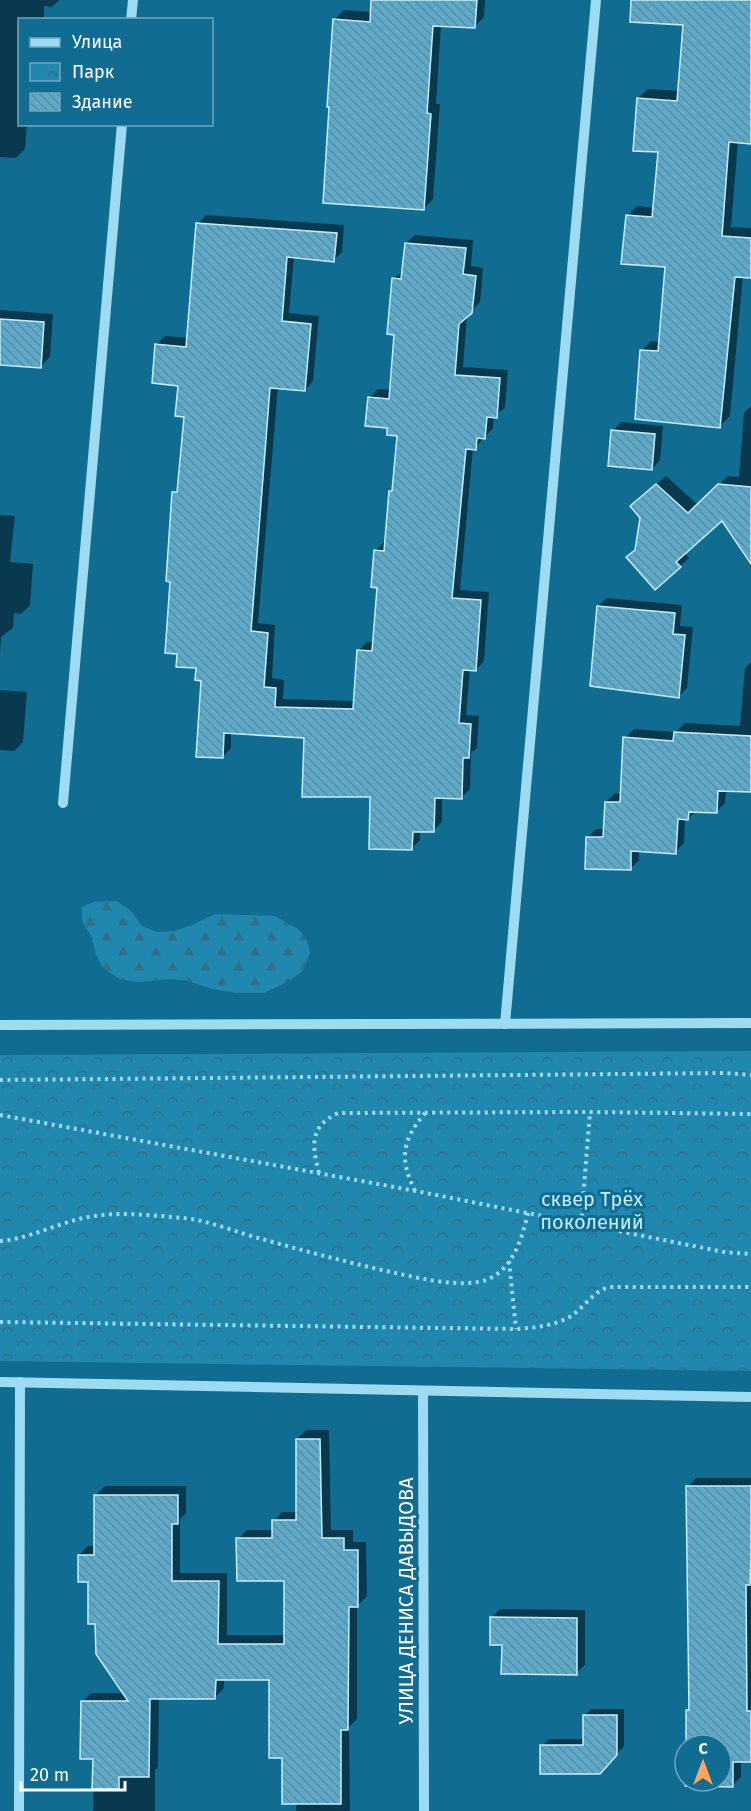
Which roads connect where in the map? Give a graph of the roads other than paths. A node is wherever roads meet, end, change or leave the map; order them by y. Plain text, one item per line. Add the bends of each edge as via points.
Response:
1 (133, 0) edge
2 (596, 0) edge
3 (131, 18) edge
4 (122, 126) edge
5 (63, 803) dead end
6 (505, 1023) junction
7 (751, 1023) edge
8 (0, 1025) edge
9 (0, 1382) edge
10 (20, 1382) junction
11 (423, 1392) junction
12 (751, 1397) edge
13 (19, 1811) edge
14 (424, 1811) edge

1 - 3 street
2 - 6 street
4 - 5 street
6 - 7 street
6 - 8 street
9 - 10 street
10 - 11 street
10 - 13 street
11 - 12 street
11 - 14 street, УЛИЦА ДЕНИСА ДАВЫДОВА

